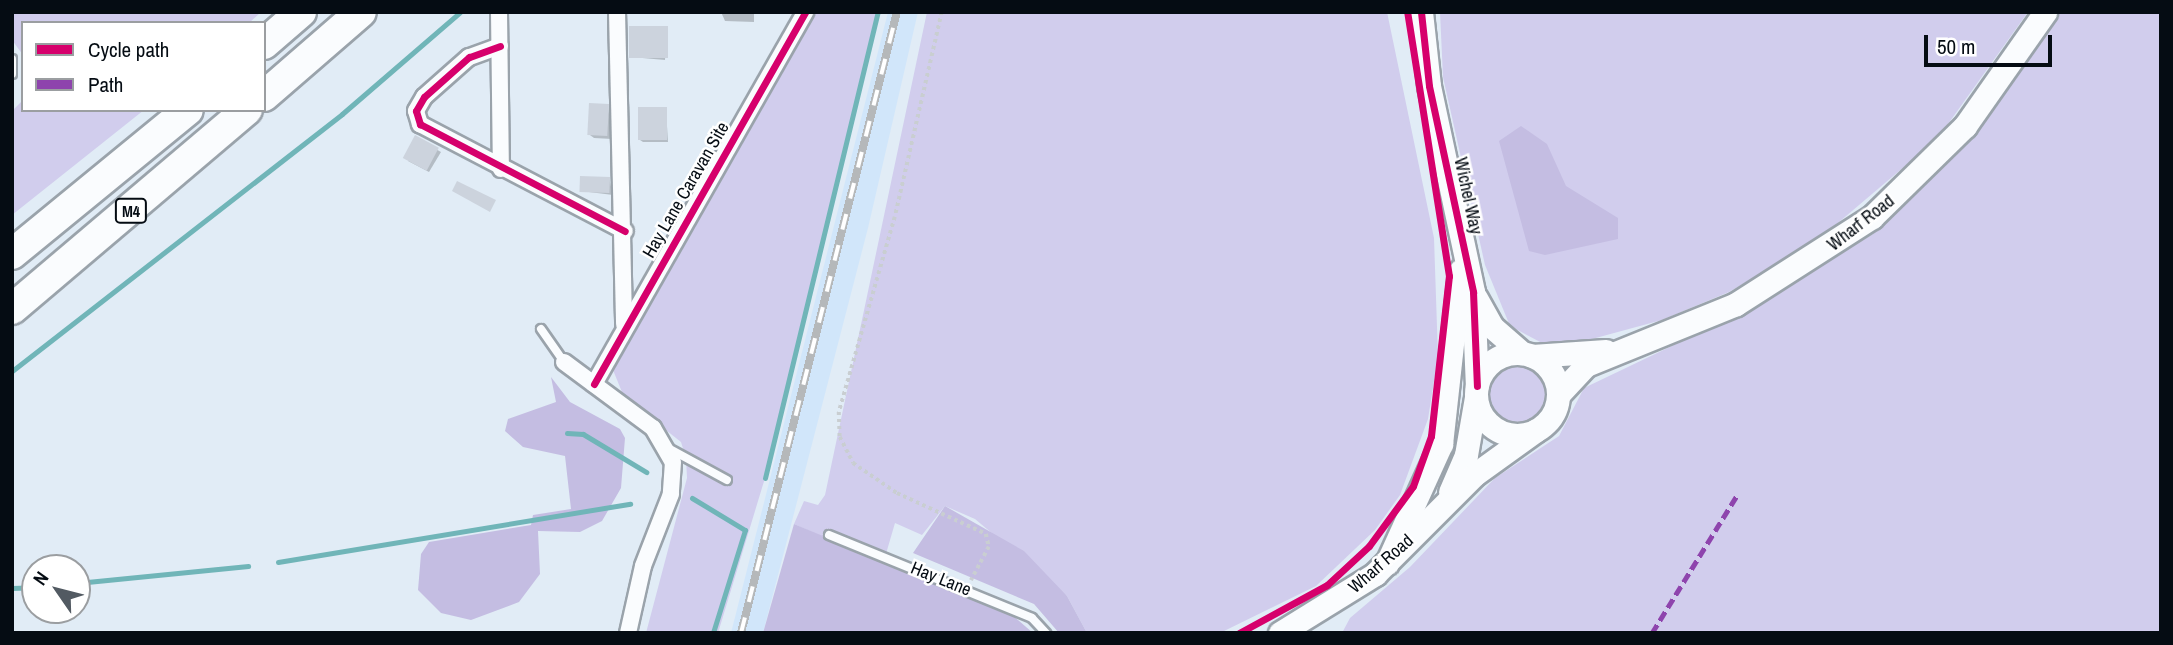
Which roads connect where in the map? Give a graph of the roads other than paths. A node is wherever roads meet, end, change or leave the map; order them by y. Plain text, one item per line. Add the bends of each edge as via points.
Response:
1 (301, 12) edge
2 (361, 12) edge
3 (499, 12) edge
4 (617, 12) edge
5 (805, 12) edge
6 (1421, 12) edge
7 (2045, 12) edge
8 (266, 42) edge
9 (500, 46) junction
10 (12, 59) edge
11 (12, 74) edge
12 (266, 94) edge
13 (186, 112) edge
14 (245, 112) edge
15 (501, 169) junction
16 (625, 231) junction
17 (1461, 240) junction
18 (16, 250) edge
19 (1473, 292) junction
20 (12, 309) edge
21 (541, 329) dead end
22 (622, 333) junction
23 (1613, 351) junction
24 (1527, 354) junction
25 (564, 362) joint
26 (594, 384) junction
27 (1477, 392) junction
28 (1559, 394) junction
29 (1535, 432) junction
30 (668, 448) junction
31 (727, 480) dead end
32 (1445, 501) junction
33 (829, 535) dead end
34 (1387, 563) junction
35 (1315, 625) edge
36 (628, 633) edge
37 (1046, 633) edge
38 (1280, 633) edge

1 - 8 highway
2 - 12 highway
3 - 9 street
4 - 16 street, Hay Lane Caravan Site
5 - 22 street, Hay Lane Caravan Site
6 - 17 main road, Wichel Way
7 - 23 main road, Wharf Road via 1965,126 1866,221 1736,304
9 - 15 street
9 - 15 street, Hay Lane Caravan Site via 461,63 424,97 415,117 425,128
10 - 11 lane
13 - 18 highway, M4
14 - 20 highway, M4
15 - 16 street, Hay Lane Caravan Site
16 - 22 street, Hay Lane Caravan Site
17 - 19 main road, Wichel Way
17 - 34 main road via 1441,444
19 - 24 main road, Wichel Way via 1492,327
19 - 27 main road, Wichel Way
21 - 25 lane
22 - 26 street, Hay Lane Caravan Site
23 - 24 main road, Wharf Road
23 - 28 main road, Wharf Road via 1579,370
24 - 27 main road, Wharf Road via 1491,363
24 - 28 main road via 1553,373
25 - 26 street
26 - 30 street via 653,428
27 - 29 main road via 1483,417 1499,431
27 - 32 main road, Wharf Road via 1466,455
28 - 29 main road, Wharf Road via 1554,414
29 - 32 main road, Wharf Road
30 - 31 lane
30 - 36 street via 671,494 643,566
32 - 34 main road, Wharf Road
33 - 37 lane, Hay Lane via 1032,618
34 - 35 main road, Wharf Road
35 - 38 main road

